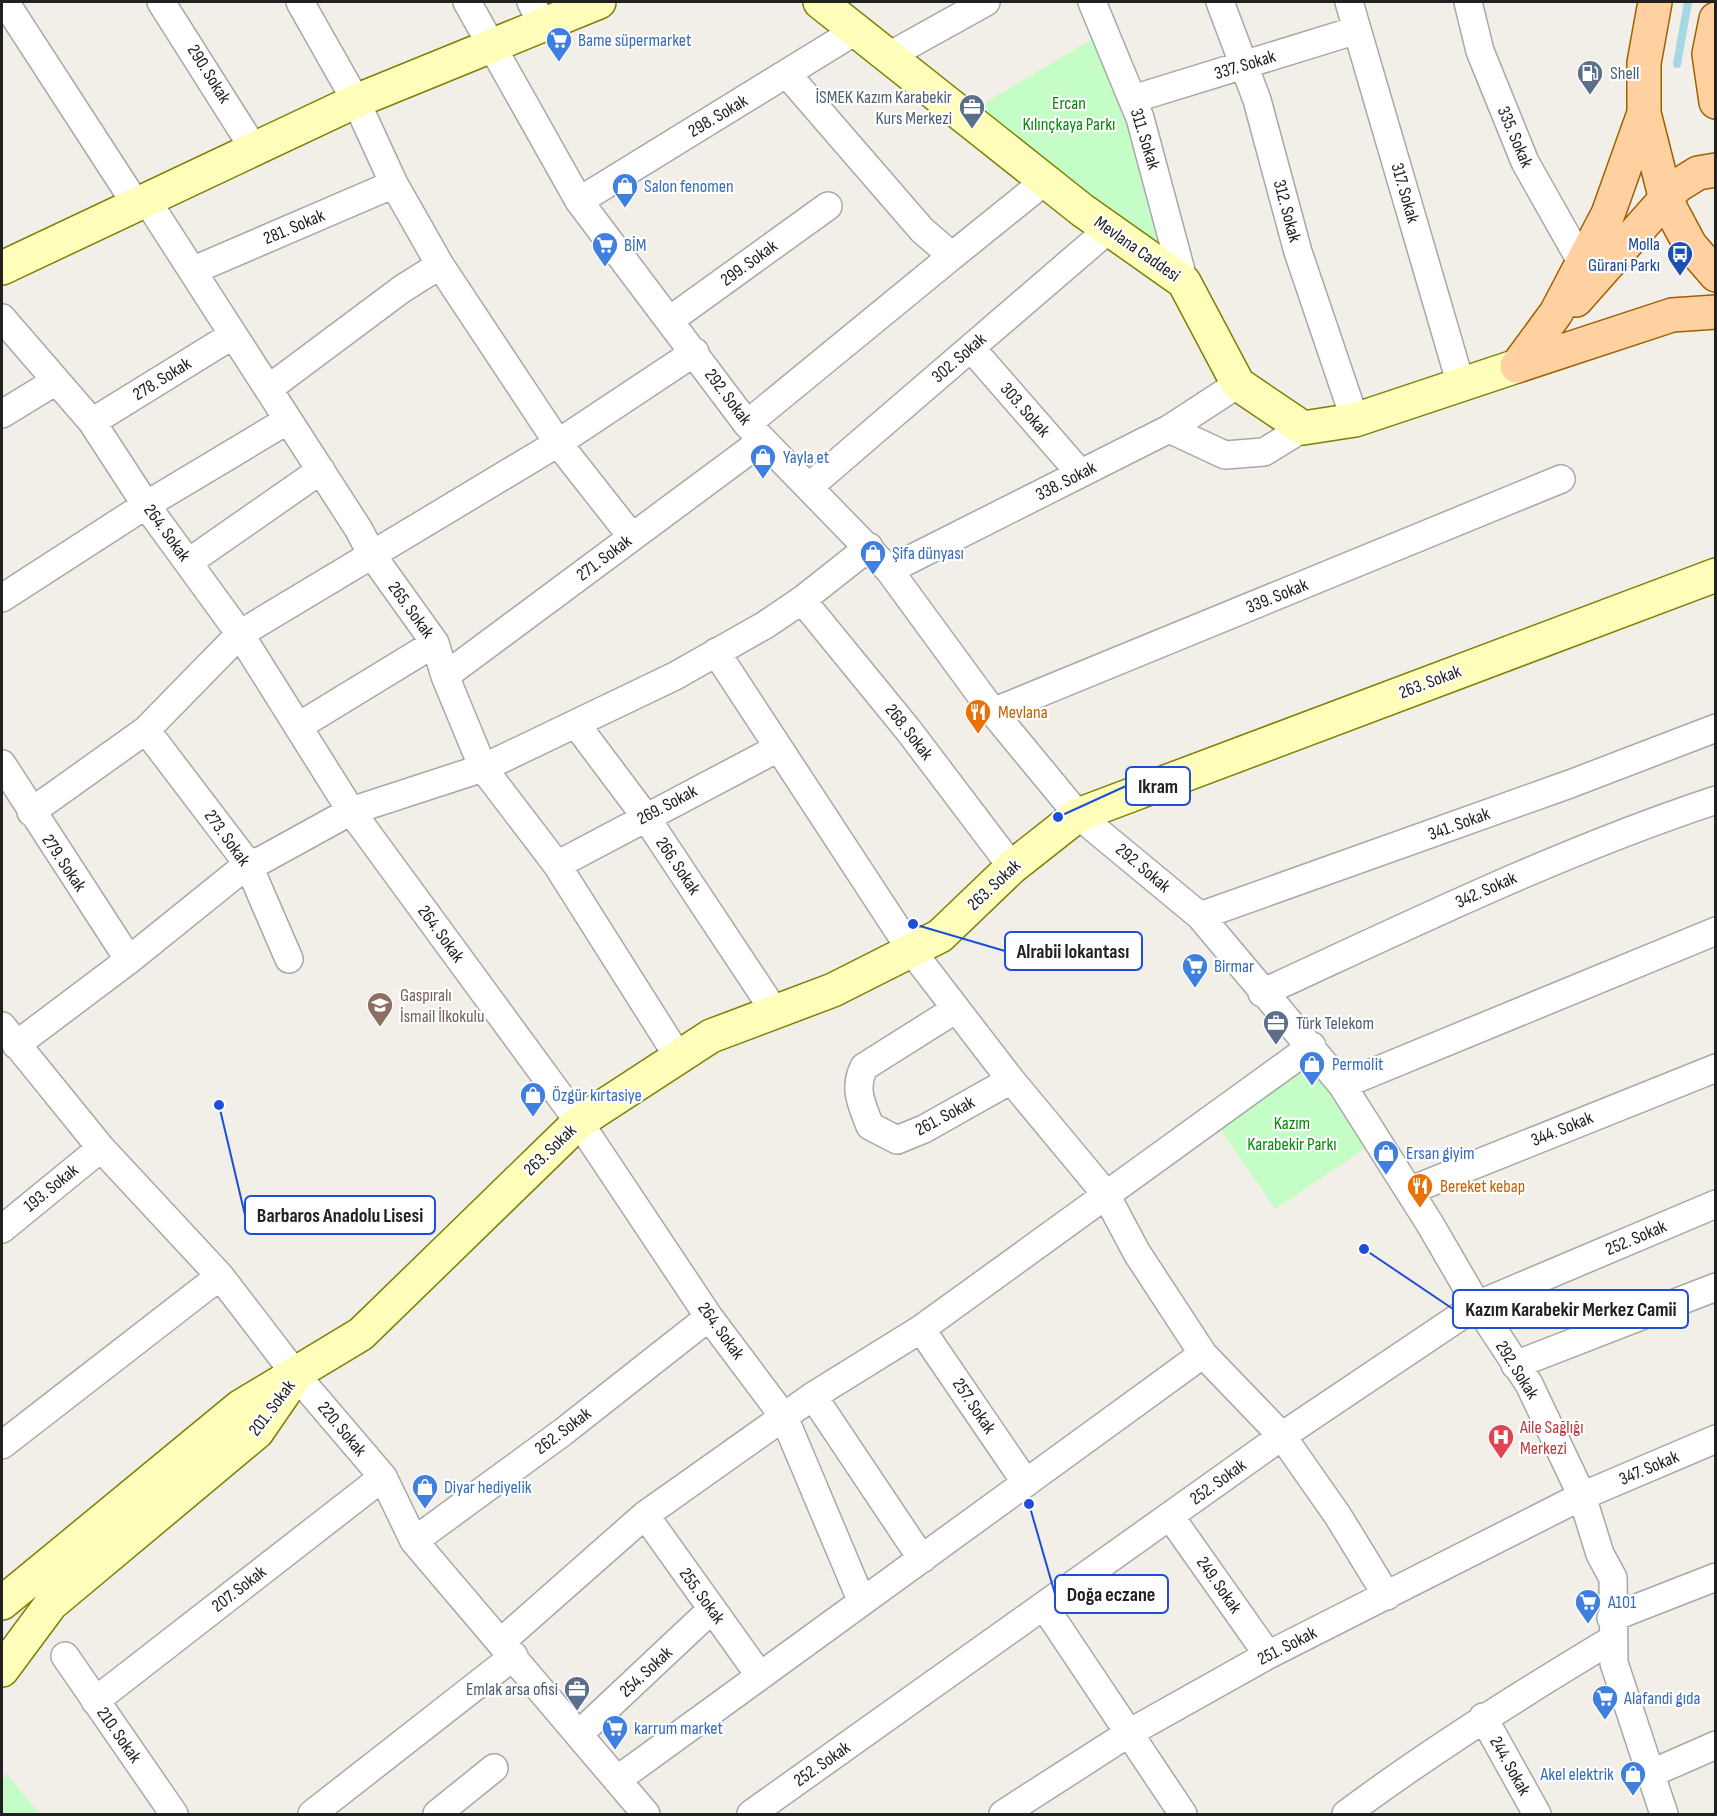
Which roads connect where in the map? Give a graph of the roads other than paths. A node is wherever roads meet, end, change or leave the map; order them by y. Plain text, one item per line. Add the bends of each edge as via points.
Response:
1 (161, 2) edge
2 (300, 2) edge
3 (467, 2) edge
4 (599, 2) edge
5 (820, 2) edge
6 (986, 2) edge
7 (1092, 2) edge
8 (1220, 2) edge
9 (1349, 2) edge
10 (1468, 2) edge
11 (1655, 2) edge
12 (5, 3) edge
13 (537, 14) edge
14 (1716, 19) edge
15 (857, 30) junction
16 (1357, 30) junction
17 (492, 44) junction
18 (887, 57) junction
19 (1244, 65) junction
20 (787, 74) junction
21 (1133, 99) junction
22 (356, 101) junction
23 (1716, 102) edge
24 (1644, 113) junction
25 (254, 148) junction
26 (1716, 170) edge
27 (1045, 181) junction
28 (394, 184) junction
29 (1666, 200) junction
30 (579, 201) junction
31 (141, 202) junction
32 (828, 206) dead end
33 (1109, 229) junction
34 (952, 256) junction
35 (1582, 263) junction
36 (440, 265) junction
37 (2, 268) edge
38 (194, 270) junction
39 (1716, 275) edge
40 (1184, 282) junction
41 (1716, 312) edge
42 (2, 318) edge
43 (670, 320) junction
44 (233, 335) junction
45 (971, 348) junction
46 (695, 352) junction
47 (1517, 366) junction
48 (56, 381) junction
49 (1239, 384) junction
50 (1461, 385) junction
51 (268, 389) junction
52 (2, 414) edge
53 (288, 420) junction
54 (1355, 420) junction
55 (92, 422) junction
56 (1303, 428) junction
57 (1169, 429) junction
58 (755, 432) junction
59 (558, 443) junction
60 (321, 470) junction
61 (1080, 473) junction
62 (1561, 479) dead end
63 (809, 487) junction
64 (146, 505) junction
65 (632, 537) junction
66 (869, 548) junction
67 (372, 555) junction
68 (189, 562) junction
69 (889, 570) junction
70 (1716, 575) edge
71 (2, 598) edge
72 (802, 600) junction
73 (240, 634) junction
74 (435, 643) junction
75 (716, 652) junction
76 (445, 676) junction
77 (993, 712) junction
78 (576, 724) junction
79 (299, 726) junction
80 (1716, 728) edge
81 (146, 730) junction
82 (778, 748) junction
83 (2, 764) edge
84 (483, 768) junction
85 (1716, 800) edge
86 (351, 811) junction
87 (31, 812) junction
88 (1078, 815) junction
89 (645, 816) junction
90 (248, 864) junction
91 (557, 866) junction
92 (1012, 867) junction
93 (1200, 916) junction
94 (1716, 931) edge
95 (911, 950) junction
96 (289, 958) dead end
97 (129, 960) junction
98 (1262, 993) junction
99 (956, 1009) junction
100 (775, 1012) junction
101 (9, 1035) edge
102 (1312, 1046) junction
103 (679, 1058) junction
104 (1716, 1068) edge
105 (1011, 1080) junction
106 (1342, 1085) junction
107 (579, 1122) junction
108 (101, 1148) junction
109 (1409, 1191) junction
110 (1105, 1193) junction
111 (1716, 1204) edge
112 (2, 1229) edge
113 (220, 1276) junction
114 (1716, 1287) edge
115 (1477, 1305) junction
116 (709, 1317) junction
117 (921, 1329) junction
118 (1203, 1354) junction
119 (1515, 1365) junction
120 (296, 1375) junction
121 (813, 1396) junction
122 (784, 1417) junction
123 (1282, 1436) junction
124 (1716, 1439) edge
125 (2, 1445) edge
126 (383, 1477) junction
127 (1026, 1483) junction
128 (1582, 1496) junction
129 (645, 1515) junction
130 (1170, 1516) junction
131 (414, 1541) junction
132 (922, 1559) junction
133 (1716, 1577) edge
134 (1386, 1596) junction
135 (862, 1602) junction
136 (2, 1604) edge
137 (1044, 1606) junction
138 (712, 1609) junction
139 (1612, 1629) junction
140 (507, 1649) junction
141 (1268, 1654) junction
142 (65, 1656) dead end
143 (2, 1670) edge
144 (760, 1676) junction
145 (95, 1701) junction
146 (1484, 1717) junction
147 (1129, 1733) junction
148 (579, 1734) junction
149 (1716, 1745) edge
150 (494, 1768) dead end
151 (1652, 1773) junction
152 (617, 1780) junction
153 (174, 1815) edge
154 (312, 1815) edge
155 (437, 1815) edge
156 (646, 1815) edge
157 (752, 1815) edge
158 (1003, 1815) edge
159 (1183, 1815) edge
160 (1346, 1815) edge
161 (1537, 1815) edge
162 (1664, 1815) edge

1 - 25 street, 290. Sokak
2 - 22 street
3 - 17 street, 292. Sokak
4 - 13 street
5 - 15 street, Mevlana Caddesi
6 - 18 street
7 - 21 street, 311. Sokak
8 - 19 street, 312. Sokak
9 - 16 street, 317. Sokak
10 - 35 street, 335. Sokak via 1480,51 1525,162
11 - 24 main road via 1644,63
12 - 31 street, 265. Sokak
13 - 17 street
14 - 23 main road via 1709,54
15 - 18 street, Mevlana Caddesi
15 - 20 street, 298. Sokak
16 - 19 street, 337. Sokak
16 - 50 street, 317. Sokak
17 - 22 street
17 - 30 street, 292. Sokak
18 - 27 street, Mevlana Caddesi
19 - 21 street, 337. Sokak
19 - 54 street, 312. Sokak via 1298,252
20 - 30 street, 298. Sokak
20 - 34 street via 922,230
21 - 40 street, 311. Sokak
22 - 25 street
22 - 28 street
24 - 29 main road
24 - 35 main road via 1608,214
25 - 31 street
26 - 29 main road via 1698,173 1677,186
27 - 33 street, Mevlana Caddesi
27 - 34 street, 271. Sokak
28 - 36 street
28 - 38 street, 281. Sokak
29 - 39 main road via 1690,245
29 - 47 main road
30 - 43 street, 292. Sokak
31 - 37 street
31 - 38 street, 265. Sokak
32 - 43 street, 299. Sokak
33 - 40 street, Mevlana Caddesi
33 - 45 street, 302. Sokak
34 - 58 street, 271. Sokak
35 - 47 main road via 1556,313
36 - 51 street
36 - 59 street
38 - 44 street, 265. Sokak
40 - 49 street, Mevlana Caddesi
41 - 47 main road via 1672,315
42 - 48 street, 264. Sokak
43 - 46 street, 292. Sokak
44 - 51 street, 265. Sokak
44 - 55 street, 278. Sokak
45 - 61 street, 303. Sokak
45 - 63 street, 302. Sokak
46 - 58 street, 292. Sokak
46 - 59 street
47 - 50 street
48 - 52 street
48 - 55 street, 264. Sokak
49 - 56 street, Mevlana Caddesi
49 - 57 street, 338. Sokak
50 - 54 street
51 - 53 street, 265. Sokak
53 - 60 street, 265. Sokak
53 - 64 street
54 - 56 street
55 - 64 street, 264. Sokak
56 - 57 street via 1264,452 1225,455
57 - 61 street, 338. Sokak
58 - 63 street, 292. Sokak
58 - 65 street, 271. Sokak
59 - 65 street
59 - 67 street
60 - 67 street, 265. Sokak
60 - 68 street
61 - 69 street, 338. Sokak
62 - 77 street, 339. Sokak
63 - 66 street, 292. Sokak
64 - 68 street, 264. Sokak
64 - 71 street
65 - 76 street, 271. Sokak
66 - 69 street, 292. Sokak
66 - 72 street
67 - 73 street
67 - 74 street, 265. Sokak
68 - 73 street, 264. Sokak
69 - 77 street, 292. Sokak
70 - 88 street, 263. Sokak
72 - 75 street
72 - 92 street, 268. Sokak via 909,731
73 - 79 street, 264. Sokak
73 - 81 street
74 - 76 street, 265. Sokak
74 - 79 street
75 - 78 street
75 - 82 street
76 - 84 street, 265. Sokak
77 - 88 street, 292. Sokak
78 - 84 street
78 - 89 street, 266. Sokak
79 - 86 street, 264. Sokak
80 - 93 street, 341. Sokak
81 - 87 street
81 - 90 street, 273. Sokak
82 - 89 street, 269. Sokak
82 - 95 street
83 - 87 street, 279. Sokak
84 - 86 street
84 - 91 street, 265. Sokak
85 - 98 street, 342. Sokak via 1644,824 1522,874
86 - 90 street
86 - 107 street, 264. Sokak
87 - 97 street, 279. Sokak
88 - 92 street, 263. Sokak
88 - 93 street, 292. Sokak
89 - 91 street, 269. Sokak
89 - 100 street, 266. Sokak
90 - 96 street, 273. Sokak
90 - 97 street
91 - 103 street, 265. Sokak
92 - 95 street, 263. Sokak via 940,936
93 - 98 street, 292. Sokak
94 - 106 street
95 - 99 street
95 - 100 street, 263. Sokak via 833,990
97 - 101 street
98 - 102 street, 292. Sokak
99 - 105 street
99 - 105 street, 261. Sokak via 864,1067 857,1081 870,1126 897,1140
100 - 103 street, 263. Sokak via 711,1036
101 - 108 street, 220. Sokak
102 - 106 street, 292. Sokak
102 - 110 street
103 - 107 street, 263. Sokak
104 - 109 street, 344. Sokak
105 - 110 street
106 - 109 street, 292. Sokak
107 - 116 street, 264. Sokak
107 - 120 street, 263. Sokak via 361,1334
108 - 112 street, 193. Sokak
108 - 113 street, 220. Sokak
109 - 115 street, 292. Sokak
110 - 117 street
110 - 118 street via 1137,1253
111 - 115 street, 252. Sokak
113 - 120 street, 220. Sokak
113 - 125 street
114 - 119 street
115 - 119 street, 292. Sokak
115 - 123 street, 252. Sokak
116 - 122 street, 264. Sokak
116 - 131 street, 262. Sokak via 563,1432
117 - 121 street
117 - 127 street, 257. Sokak
118 - 123 street
118 - 127 street
119 - 128 street, 292. Sokak via 1529,1384
120 - 126 street, 220. Sokak
120 - 136 street, 201. Sokak via 240,1407
120 - 143 street, 201. Sokak via 257,1432 51,1604
121 - 122 street
121 - 132 street
122 - 129 street
122 - 135 street, 264. Sokak
123 - 130 street, 252. Sokak
123 - 134 street via 1338,1516
124 - 128 street, 347. Sokak
126 - 131 street, 220. Sokak
126 - 145 street, 207. Sokak
127 - 132 street
128 - 134 street, 251. Sokak
128 - 139 street, 292. Sokak via 1600,1554 1613,1578
129 - 138 street, 255. Sokak
129 - 140 street
130 - 137 street, 252. Sokak
130 - 141 street, 249. Sokak
131 - 140 street, 220. Sokak
132 - 135 street
133 - 139 street
134 - 141 street, 251. Sokak
135 - 144 street
137 - 147 street
137 - 157 street, 252. Sokak
138 - 144 street, 255. Sokak
138 - 148 street, 254. Sokak
139 - 146 street
139 - 151 street, 292. Sokak via 1614,1663
140 - 148 street, 220. Sokak
140 - 154 street
141 - 147 street, 251. Sokak
142 - 145 street, 210. Sokak
144 - 152 street
145 - 153 street, 210. Sokak
146 - 160 street
146 - 161 street, 244. Sokak
147 - 158 street, 251. Sokak
147 - 159 street
148 - 152 street, 220. Sokak
149 - 151 street
150 - 155 street
151 - 162 street, 292. Sokak
152 - 156 street, 220. Sokak

